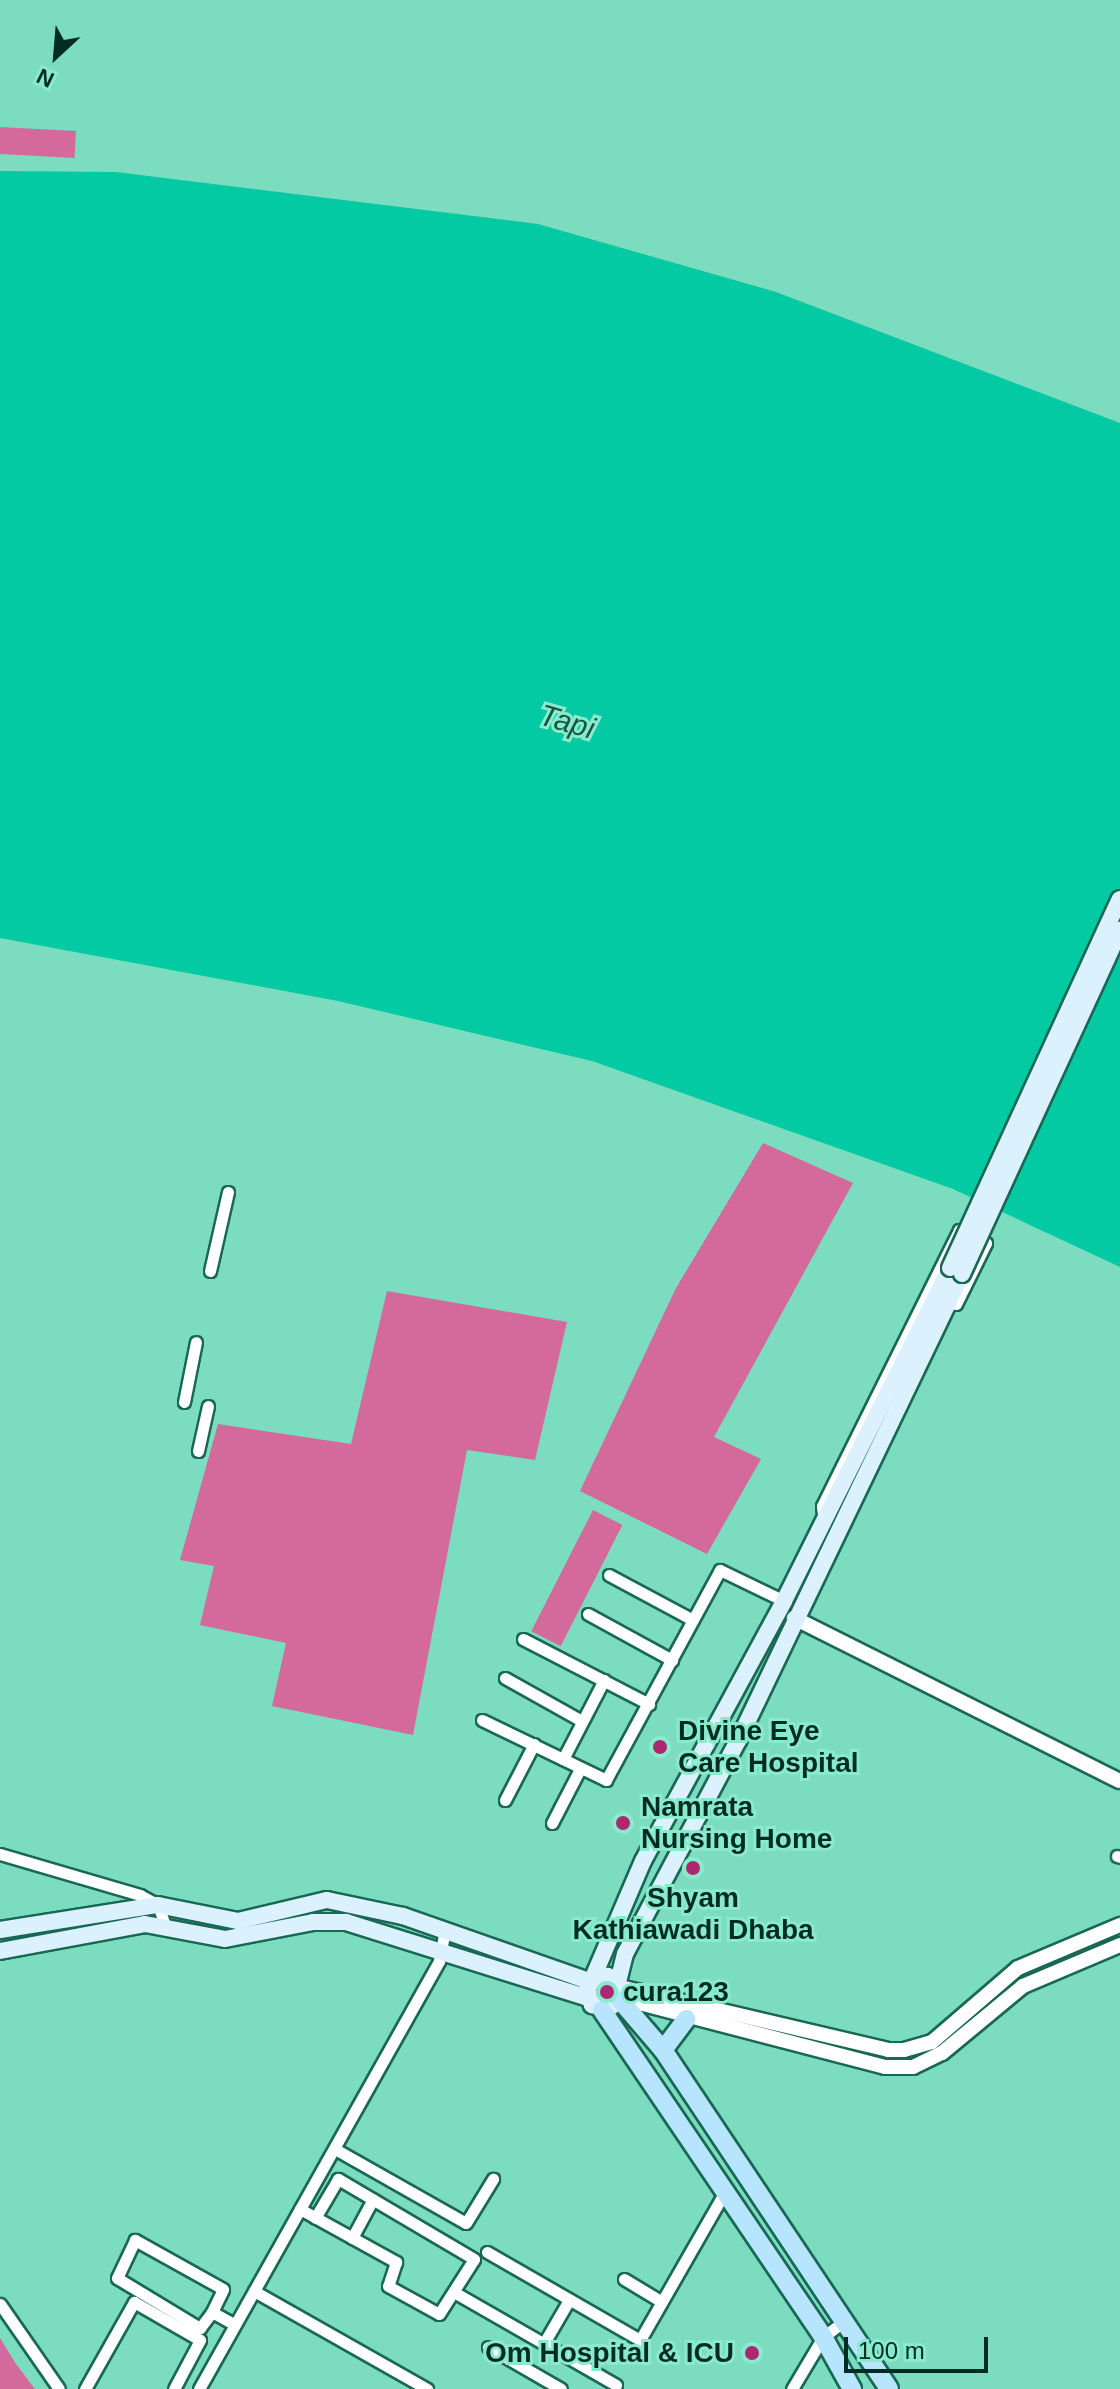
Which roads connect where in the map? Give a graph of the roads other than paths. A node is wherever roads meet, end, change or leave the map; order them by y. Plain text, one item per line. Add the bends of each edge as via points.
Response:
1 (1120, 899) edge
2 (1120, 930) edge
3 (228, 1192) dead end
4 (210, 1271) dead end
5 (956, 1271) junction
6 (196, 1342) dead end
7 (184, 1402) dead end
8 (208, 1406) dead end
9 (198, 1451) dead end
10 (830, 1525) junction
11 (609, 1575) dead end
12 (785, 1610) junction
13 (588, 1614) dead end
14 (693, 1620) junction
15 (523, 1639) dead end
16 (672, 1660) junction
17 (505, 1678) dead end
18 (604, 1680) junction
19 (649, 1704) junction
20 (482, 1720) dead end
21 (582, 1721) junction
22 (534, 1744) junction
23 (563, 1759) junction
24 (580, 1769) junction
25 (1120, 1781) edge
26 (505, 1800) dead end
27 (552, 1823) dead end
28 (0, 1854) edge
29 (158, 1905) junction
30 (1120, 1925) edge
31 (166, 1928) junction
32 (0, 1930) edge
33 (445, 1931) junction
34 (1120, 1945) edge
35 (0, 1951) edge
36 (442, 1953) junction
37 (593, 1992) junction
38 (620, 1992) junction
39 (750, 2018) junction
40 (686, 2019) junction
41 (747, 2033) junction
42 (663, 2050) junction
43 (335, 2149) junction
44 (493, 2179) dead end
45 (726, 2190) junction
46 (373, 2199) junction
47 (300, 2209) junction
48 (315, 2218) junction
49 (352, 2238) junction
50 (487, 2252) dead end
51 (624, 2279) dead end
52 (254, 2291) junction
53 (459, 2295) dead end
54 (569, 2300) junction
55 (662, 2302) junction
56 (0, 2304) edge
57 (212, 2312) junction
58 (844, 2321) junction
59 (235, 2325) junction
60 (823, 2337) junction
61 (544, 2343) junction
62 (488, 2347) dead end
63 (616, 2385) dead end
64 (59, 2389) edge
65 (85, 2389) edge
66 (174, 2389) edge
67 (199, 2389) edge
68 (427, 2389) edge
69 (561, 2389) edge
70 (792, 2389) edge
71 (852, 2389) edge
72 (889, 2389) edge

1 - 5 main road, bridge
2 - 5 main road, bridge
3 - 4 street
5 - 10 main road
6 - 7 street
8 - 9 street
10 - 10 street via 850,1520 985,1241 957,1231 822,1506
10 - 12 main road
11 - 14 street
12 - 14 street via 722,1569
12 - 25 street
12 - 37 main road via 643,1861
12 - 38 main road via 738,1741 625,1954
13 - 16 street
14 - 16 street
15 - 18 street
16 - 19 street
17 - 21 street
18 - 19 street
18 - 21 street
19 - 24 street via 609,1778 603,1781
20 - 22 street
21 - 23 street
22 - 23 street
22 - 26 street
23 - 24 street
24 - 27 street
28 - 29 street
29 - 31 street
29 - 32 main road
29 - 33 main road via 238,1921 327,1900 359,1904
30 - 39 street via 1018,1968 918,2048 888,2050
31 - 35 main road via 145,1924
31 - 36 main road via 225,1939 313,1922 346,1922
33 - 36 street
33 - 37 main road
34 - 41 street via 1023,1986 942,2053 913,2067 885,2067
36 - 37 main road
36 - 43 street
37 - 38 main road
37 - 38 main road via 608,1976
37 - 45 main road
38 - 39 street
38 - 40 street
38 - 42 main road
39 - 41 street
40 - 41 street
40 - 42 main road
42 - 58 main road
43 - 44 street via 466,2223
43 - 47 street
45 - 55 street
45 - 60 main road
46 - 48 street via 337,2179
46 - 49 street
46 - 49 street via 474,2257 443,2314 388,2286 396,2262
47 - 48 street
47 - 52 street
48 - 49 street
50 - 54 street
51 - 55 street
52 - 59 street
52 - 68 street
53 - 61 street
54 - 55 street via 640,2340
54 - 61 street
56 - 64 street
57 - 57 street via 200,2328 117,2278 135,2240 223,2289
57 - 59 street
58 - 60 street
58 - 72 main road
59 - 67 street
60 - 70 street
60 - 71 main road
61 - 63 street
62 - 69 street
65 - 66 street via 134,2302 200,2340

